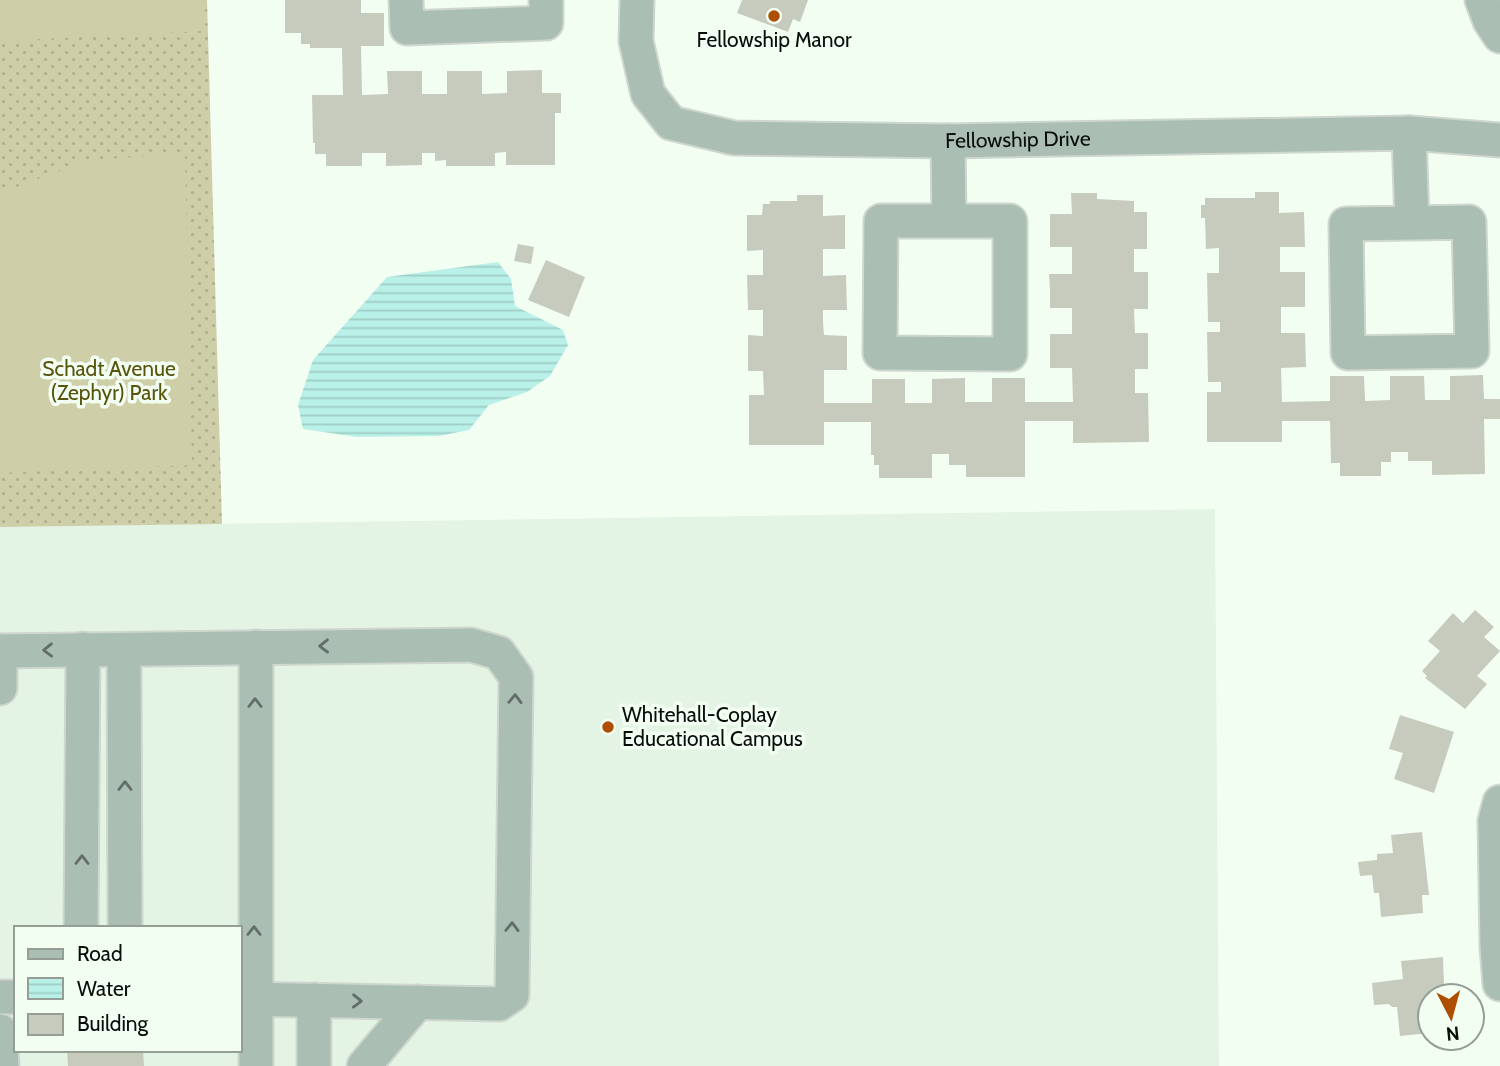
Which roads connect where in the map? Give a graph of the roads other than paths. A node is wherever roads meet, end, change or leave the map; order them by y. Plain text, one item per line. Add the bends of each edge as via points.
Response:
1 (406, 0) edge
2 (546, 0) edge
3 (637, 0) edge
4 (1482, 0) edge
5 (1500, 36) edge
6 (1409, 133) junction
7 (1500, 140) edge
8 (948, 141) junction
9 (949, 221) junction
10 (1412, 222) junction
11 (256, 648) junction
12 (83, 649) junction
13 (0, 651) edge
14 (124, 651) junction
15 (0, 688) edge
16 (1500, 802) edge
17 (81, 926) edge
18 (125, 926) edge
19 (1500, 984) edge
20 (247, 999) edge
21 (314, 1000) junction
22 (418, 1002) junction
23 (0, 1031) edge
24 (2, 1066) edge
25 (256, 1066) edge
26 (314, 1066) edge
27 (365, 1066) edge

1 - 2 street via 407,28 546,23
3 - 8 street, Fellowship Drive via 636,41 648,94 671,123 734,138
4 - 5 street
6 - 7 street, Fellowship Drive
6 - 8 street, Fellowship Drive
6 - 10 street
8 - 9 street
9 - 9 street via 1010,221 1010,354 880,354 881,221
10 - 10 street via 1469,222 1472,351 1348,353 1346,224
11 - 14 street
20 -> 11 street
22 -> 11 street via 499,1004 512,995 516,677 499,653 471,645
12 -> 13 street
12 - 14 street
17 -> 12 street
13 - 15 street
18 -> 14 street
16 - 19 street via 1495,821
20 - 21 street
20 - 25 street
21 -> 22 street
21 - 26 street
22 - 27 street
23 - 24 street

